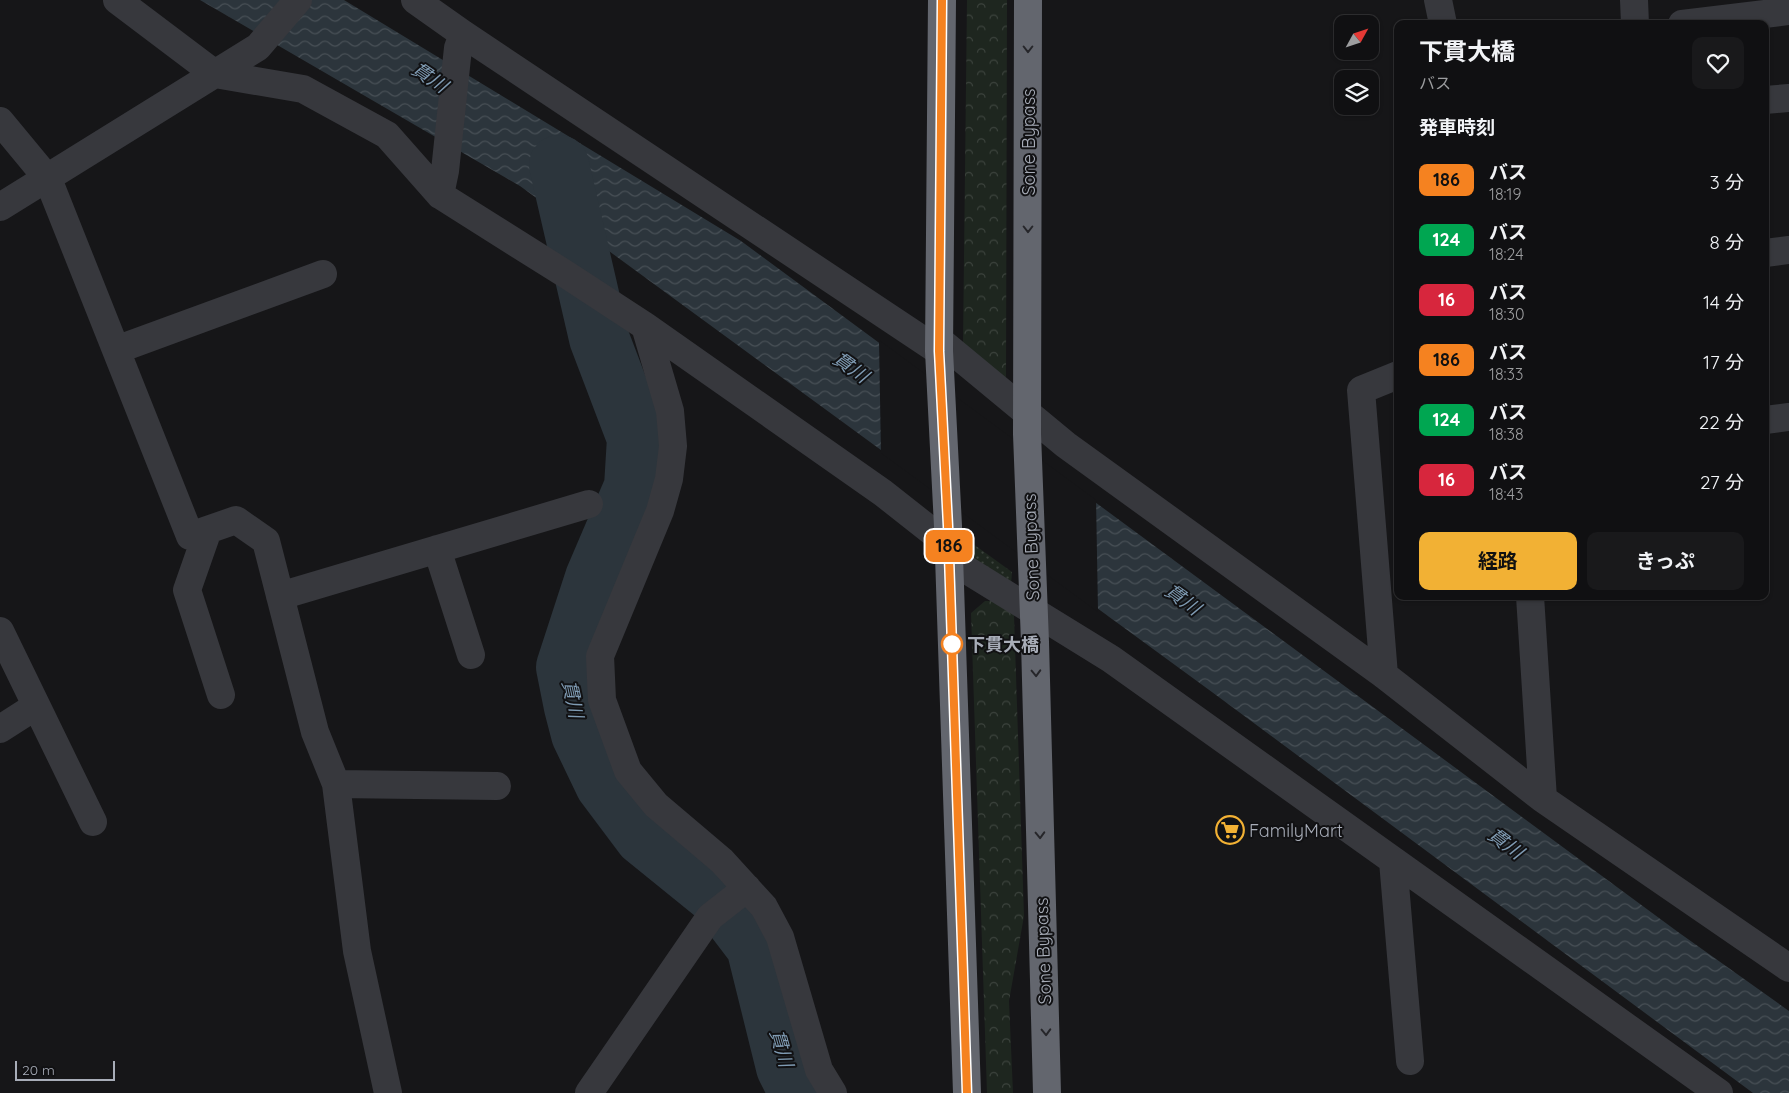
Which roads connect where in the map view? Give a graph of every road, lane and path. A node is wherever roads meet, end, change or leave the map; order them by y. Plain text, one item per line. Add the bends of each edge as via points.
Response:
1 (117, 0) edge
2 (298, 0) edge
3 (415, 0) edge
4 (942, 0) edge
5 (1028, 0) edge
6 (1438, 0) edge
7 (1634, 0) edge
8 (1789, 11) edge
9 (1442, 20) edge
10 (1635, 20) edge
11 (1715, 20) edge
12 (461, 41) junction
13 (215, 74) junction
14 (1789, 98) edge
15 (1769, 100) edge
16 (0, 121) edge
17 (48, 179) junction
18 (442, 183) junction
19 (0, 207) edge
20 (1789, 250) edge
21 (1769, 252) edge
22 (323, 274) dead end
23 (645, 326) junction
24 (116, 350) junction
25 (940, 355) junction
26 (1394, 377) edge
27 (1789, 417) edge
28 (1769, 420) edge
29 (1027, 423) junction
30 (588, 504) dead end
31 (208, 530) junction
32 (949, 543) junction
33 (438, 549) junction
34 (280, 596) junction
35 (1530, 600) edge
36 (1033, 601) junction
37 (0, 631) edge
38 (472, 654) dead end
39 (1384, 675) junction
40 (221, 696) dead end
41 (36, 706) junction
42 (0, 729) edge
43 (336, 784) junction
44 (496, 786) dead end
45 (1543, 799) junction
46 (93, 822) dead end
47 (1393, 861) junction
48 (743, 891) junction
49 (1789, 968) edge
50 (1410, 1061) dead end
51 (388, 1093) edge
52 (589, 1093) edge
53 (832, 1093) edge
54 (967, 1093) edge
55 (1047, 1093) edge
56 (1718, 1093) edge

1 - 13 street
2 - 13 street via 258,47
3 - 12 street
4 - 25 highway
5 -> 29 highway, Sone Bypass
6 - 9 street
7 - 10 street
8 - 11 street
12 - 18 street
12 - 25 street
13 - 17 street
13 - 18 street via 303,89 387,135
14 - 15 street
16 - 17 street
17 - 19 street
17 - 24 street
18 - 23 street via 492,228
20 - 21 street
22 - 24 street
23 - 32 street
23 - 48 street via 670,411 673,446 669,479 660,511 600,656 602,700 628,771 656,805 722,861
24 - 31 street via 190,536
25 - 29 street
25 - 32 highway
26 - 39 street via 1361,390
27 - 28 street
29 - 36 highway, Sone Bypass
29 - 39 street via 1066,445
30 - 33 street
31 - 34 street via 236,520 266,541
31 - 40 street via 188,590
32 - 36 street
32 - 54 highway
33 - 34 street
33 - 38 street
34 - 43 street via 315,732
35 - 45 street
36 - 47 street
36 -> 55 highway, Sone Bypass
37 - 41 street
39 - 45 street
41 - 42 street
41 - 46 street
43 - 44 street
43 - 51 street via 357,951
45 - 49 street
47 - 50 street
47 - 56 street
48 - 52 street via 710,917
48 - 53 street via 764,907 780,937 819,1070

